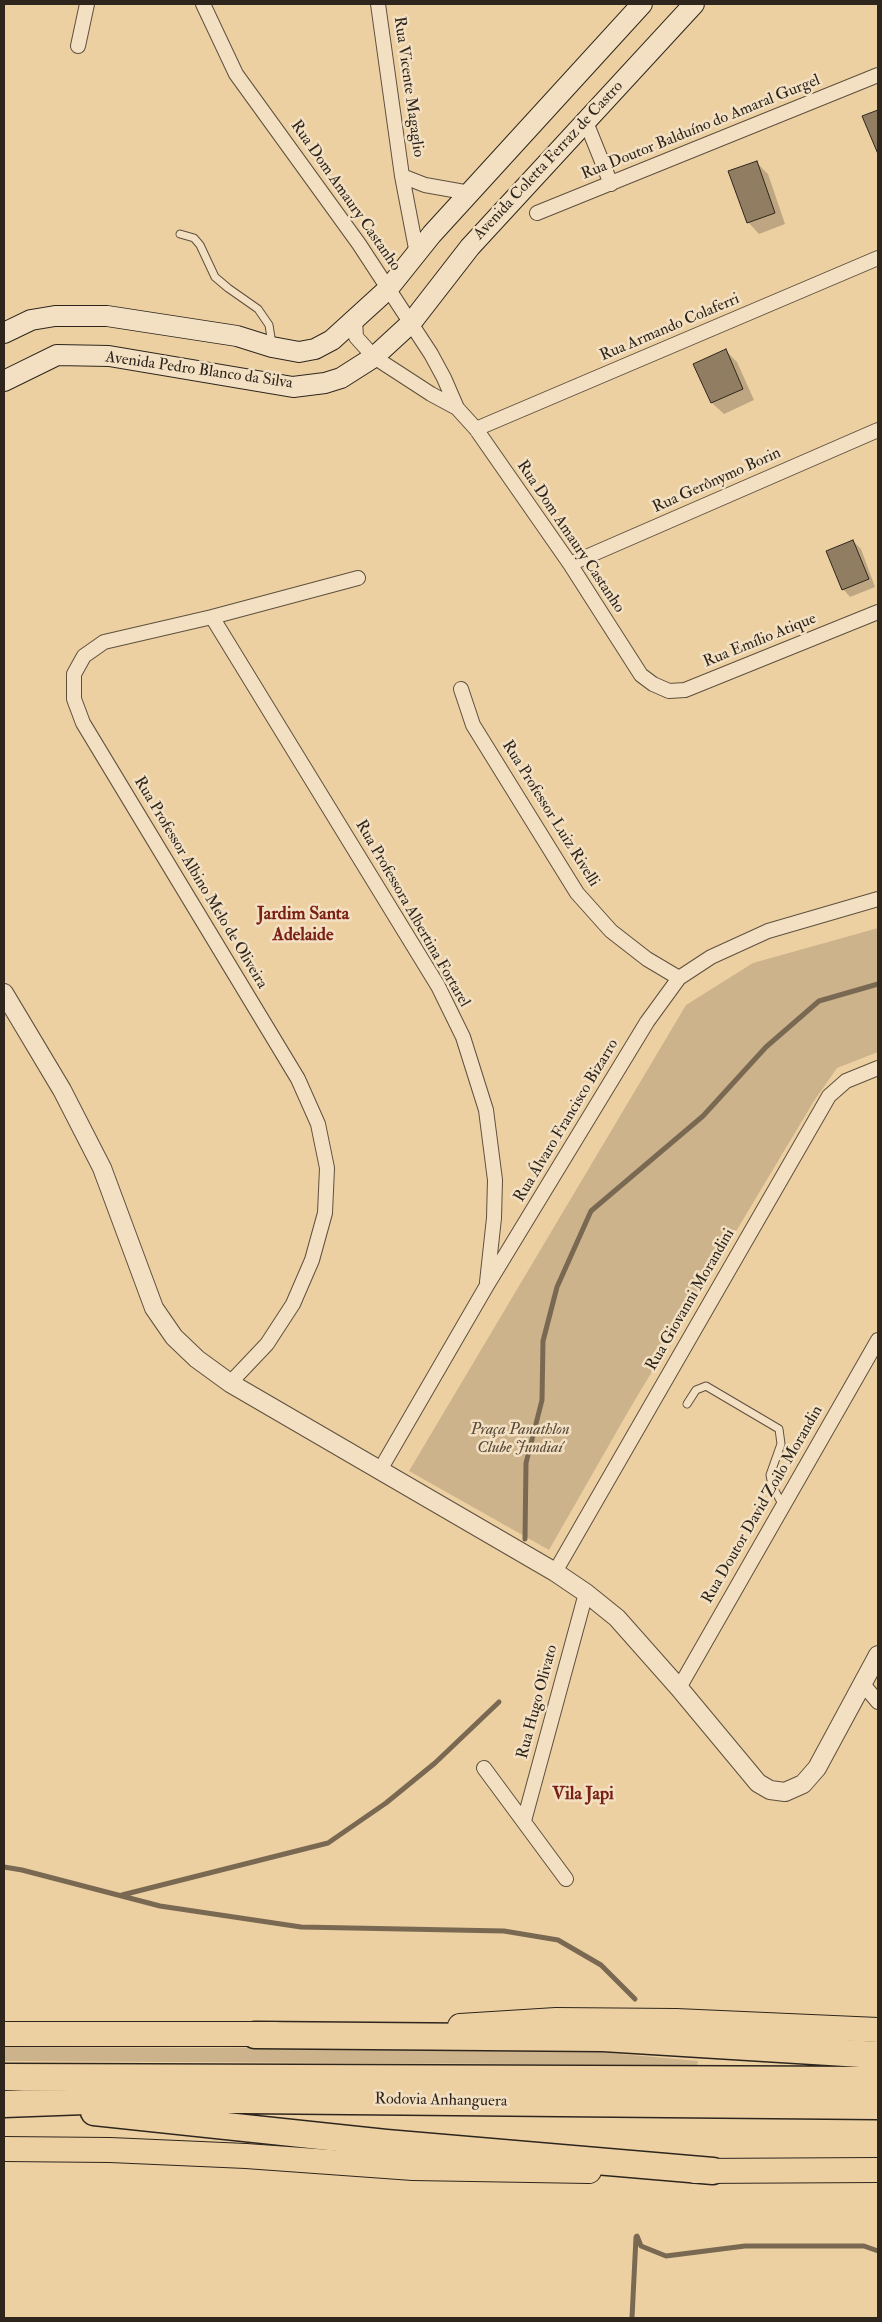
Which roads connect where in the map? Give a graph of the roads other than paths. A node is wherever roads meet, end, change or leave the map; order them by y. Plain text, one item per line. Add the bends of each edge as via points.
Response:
1 (87, 4) edge
2 (203, 4) edge
3 (378, 4) edge
4 (642, 4) edge
5 (694, 4) edge
6 (78, 46) dead end
7 (878, 75) edge
8 (586, 122) junction
9 (402, 176) junction
10 (611, 184) junction
11 (470, 193) junction
12 (537, 213) dead end
13 (180, 234) dead end
14 (417, 254) junction
15 (878, 258) edge
16 (388, 289) junction
17 (355, 320) junction
18 (411, 324) junction
19 (4, 333) edge
20 (272, 347) junction
21 (374, 357) junction
22 (4, 381) edge
23 (458, 408) junction
24 (476, 429) junction
25 (878, 430) edge
26 (570, 564) junction
27 (358, 578) dead end
28 (878, 612) edge
29 (212, 617) junction
30 (653, 684) joint
31 (461, 689) dead end
32 (878, 899) edge
33 (679, 978) junction
34 (4, 993) edge
35 (878, 1068) edge
36 (486, 1287) junction
37 (878, 1340) edge
38 (230, 1384) junction
39 (687, 1404) dead end
40 (380, 1470) junction
41 (783, 1506) junction
42 (554, 1572) junction
43 (586, 1593) junction
44 (878, 1655) edge
45 (862, 1683) junction
46 (679, 1688) junction
47 (878, 1702) edge
48 (484, 1768) dead end
49 (524, 1821) junction
50 (566, 1879) dead end
51 (878, 2030) edge
52 (4, 2034) edge
53 (255, 2035) junction
54 (878, 2055) edge
55 (4, 2077) edge
56 (878, 2080) edge
57 (6, 2104) edge
58 (878, 2106) edge
59 (4, 2149) edge
60 (878, 2170) edge
61 (713, 2171) junction

1 - 6 street
2 - 16 street, Rua Dom Amaury Castanho via 236,74
3 - 9 street, Rua Vicente Magaglio
4 - 11 main road
5 - 8 main road, Avenida Coletta Ferraz de Castro
7 - 10 street, Rua Doutor Balduíno do Amaral Gurgel
8 - 10 street
8 - 18 main road, Avenida Coletta Ferraz de Castro via 470,247
9 - 11 street, Rua Vicente Magaglio
9 - 14 street, Rua Vicente Magaglio
10 - 12 street, Rua Doutor Balduíno do Amaral Gurgel
11 - 14 main road
13 - 20 lane via 194,238 215,277 258,309 269,325
14 - 16 main road
15 - 24 street, Rua Armando Colaferri
16 - 17 main road, Avenida Pedro Blanco da Silva
16 - 18 street, Rua Dom Amaury Castanho
17 - 20 main road, Avenida Pedro Blanco da Silva via 316,349 299,352
17 - 21 street, Rua Dom Amaury Castanho via 356,337
18 - 21 main road, Avenida Pedro Blanco da Silva
18 - 23 street, Rua Dom Amaury Castanho
19 - 20 main road, Avenida Pedro Blanco da Silva via 31,320 55,316 106,316 237,336
21 - 22 main road, Avenida Pedro Blanco da Silva via 341,378 292,387 109,356 57,356
21 - 23 street, Rua Dom Amaury Castanho
23 - 24 street, Rua Dom Amaury Castanho
24 - 26 street, Rua Dom Amaury Castanho
25 - 26 street, Rua Gerônymo Borin
26 - 30 street, Rua Dom Amaury Castanho via 641,675
27 - 29 street, Rua Professor Albino Melo de Oliveira
28 - 30 street, Rua Emílio Atique via 685,690 669,691
29 - 36 street, Rua Professora Albertina Fortarel via 438,986 462,1037 486,1110 495,1180
29 - 38 street, Rua Professor Albino Melo de Oliveira via 104,642 84,656 74,674 74,699 83,723 298,1080 318,1124 327,1168 325,1212 312,1260 293,1304 267,1344
31 - 33 street, Rua Professor Luiz Rivelli via 473,725 577,893 611,931 647,959
32 - 33 street, Rua Álvaro Francisco Bizarro via 768,930 711,957
33 - 36 street, Rua Álvaro Francisco Bizarro via 647,1022
34 - 38 street via 62,1090 102,1168 154,1308 174,1337
35 - 42 street, Rua Giovanni Morandini via 846,1081 829,1096
36 - 40 street, Rua Álvaro Francisco Bizarro
37 - 41 street, Rua Doutor David Zoilo Morandin
38 - 40 street
39 - 41 lane via 696,1390 706,1386 779,1429 781,1444 770,1475
40 - 42 street
41 - 46 street, Rua Doutor David Zoilo Morandin
42 - 43 street
43 - 46 street via 617,1618
43 - 49 street, Rua Hugo Olivato
44 - 45 street
45 - 46 street via 817,1768 802,1784 784,1792 770,1790 758,1782
45 - 47 street
48 - 49 street
49 - 50 street
51 - 53 highway via 676,2021 556,2020
52 - 53 highway
53 - 54 highway via 603,2038
55 - 56 highway, Rodovia Anhanguera
57 - 58 highway, Rodovia Anhanguera via 139,2098
57 - 61 highway via 386,2144
59 - 61 highway via 149,2152 413,2168
60 - 61 highway

